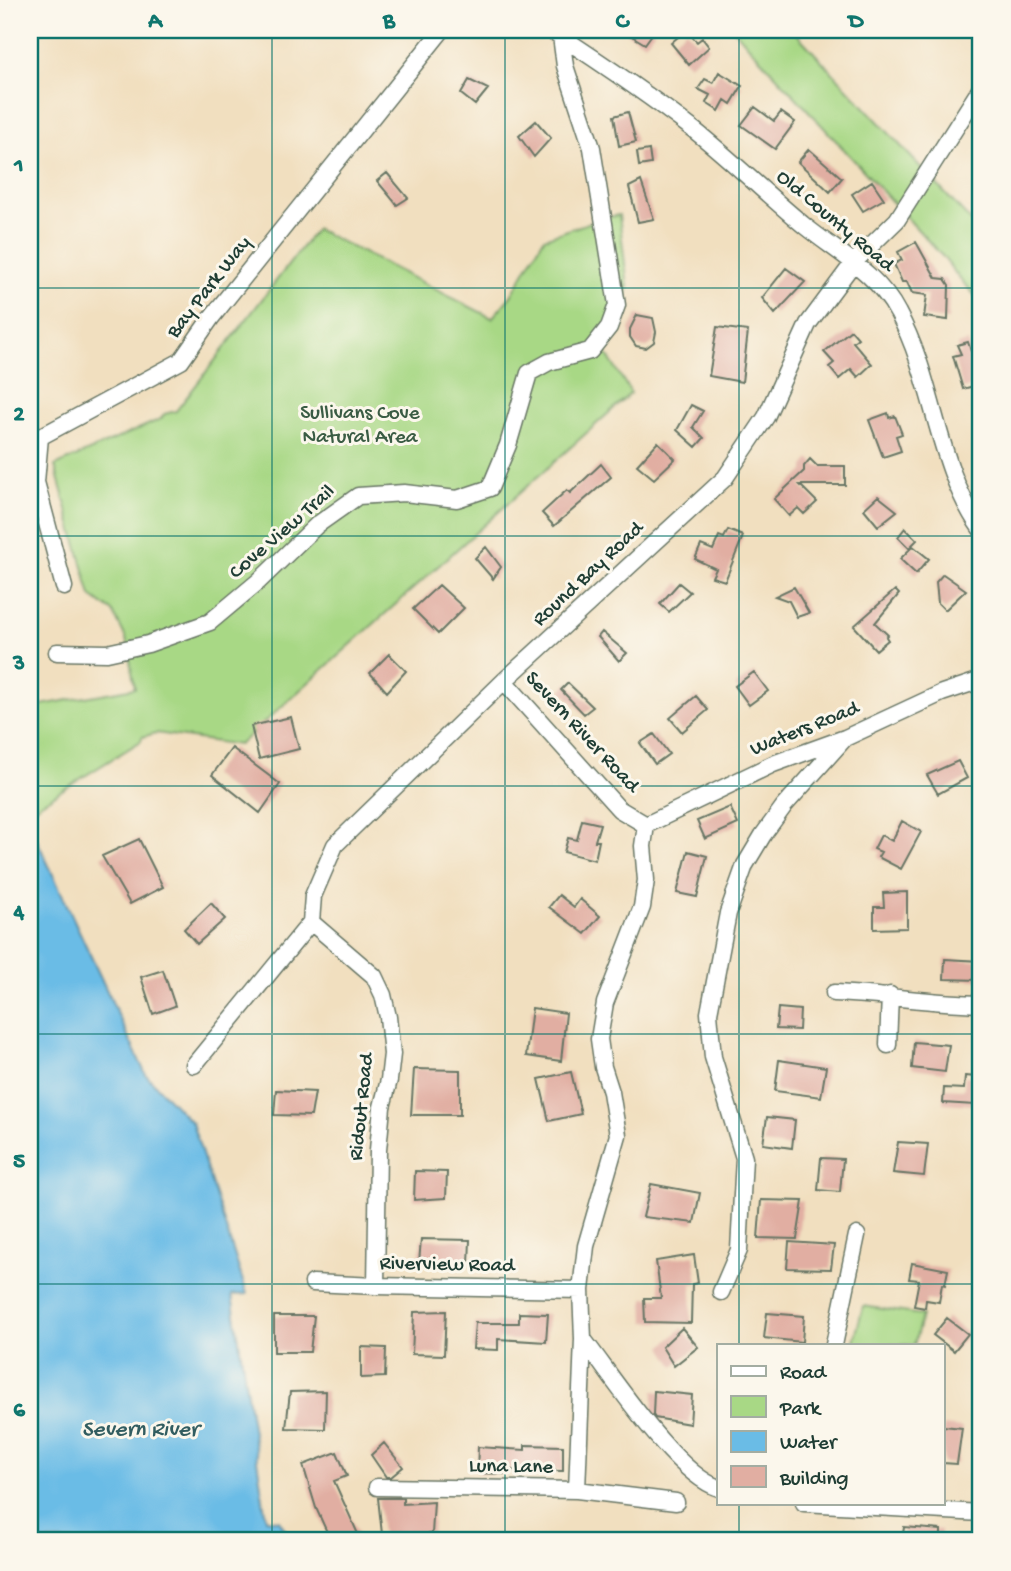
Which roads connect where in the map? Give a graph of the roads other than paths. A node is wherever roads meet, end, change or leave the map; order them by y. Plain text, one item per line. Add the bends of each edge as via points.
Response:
1 (442, 30) edge
2 (556, 33) edge
3 (981, 88) edge
4 (854, 262) junction
5 (981, 529) edge
6 (64, 587) dead end
7 (57, 652) dead end
8 (981, 680) edge
9 (504, 681) junction
10 (845, 738) junction
11 (646, 825) junction
12 (311, 922) junction
13 (834, 993) dead end
14 (890, 995) junction
15 (981, 1004) edge
16 (888, 1045) dead end
17 (194, 1065) dead end
18 (857, 1235) dead end
19 (313, 1283) dead end
20 (376, 1286) junction
21 (581, 1290) junction
22 (721, 1292) dead end
23 (583, 1339) junction
24 (834, 1344) edge
25 (377, 1487) dead end
26 (717, 1487) edge
27 (577, 1490) junction
28 (676, 1502) dead end
29 (822, 1504) edge
30 (981, 1513) edge

1 - 6 street, Bay Park Way via 181,361 40,437 36,482
2 - 4 street, Old County Road via 695,131 807,228
2 - 7 street, Cove View Trail via 592,148 617,305 610,327 590,352 549,362 529,373 490,488 457,499 404,493 358,496 317,525 260,581 210,621 148,644 107,653
3 - 4 street, Round Bay Road via 897,220
4 - 5 street, Old County Road via 878,282 911,339 951,470
4 - 9 street, Round Bay Road via 808,324 766,417 725,478
8 - 10 street, Waters Road
9 - 11 street, Severn River Road via 620,808
9 - 12 street, Round Bay Road via 335,845 313,896
10 - 11 street, Waters Road via 773,764
10 - 22 street via 762,835 728,913 709,1013 713,1057 744,1170 739,1250
11 - 21 street via 642,908 605,1003 599,1039 618,1135 586,1246
12 - 17 street
12 - 20 street, Ridout Road via 374,976 388,1017 392,1054 378,1150
13 - 14 street
14 - 15 street
14 - 16 street
18 - 24 street
19 - 20 street, Riverview Road
20 - 21 street, Riverview Road
21 - 23 street
23 - 26 street via 676,1459
23 - 27 street, Luna Lane
25 - 27 street, Luna Lane
27 - 28 street
29 - 30 street

